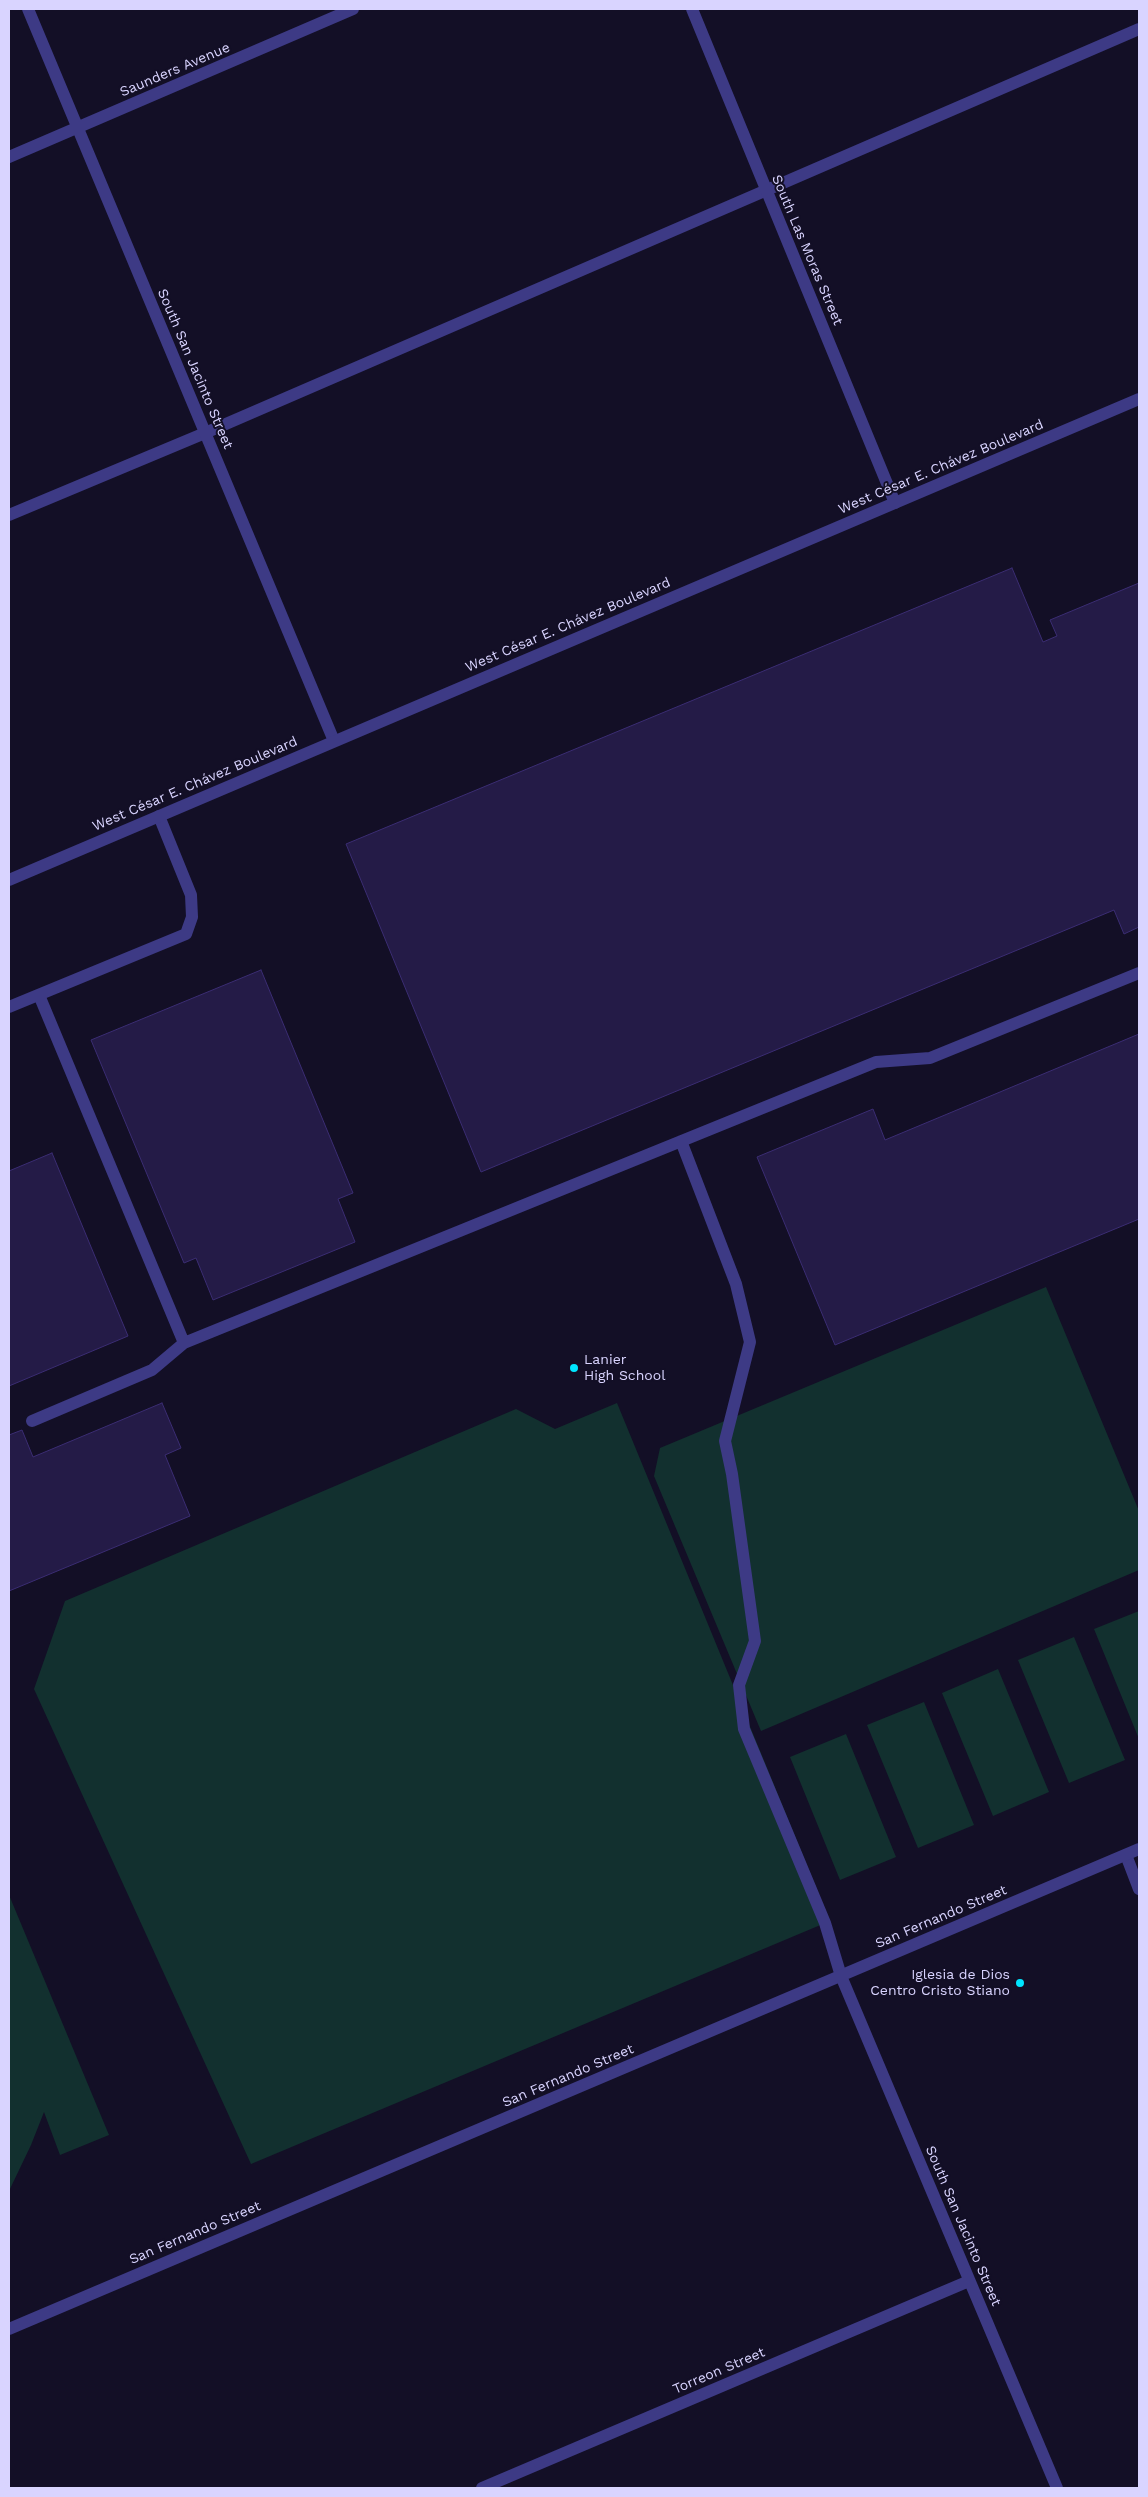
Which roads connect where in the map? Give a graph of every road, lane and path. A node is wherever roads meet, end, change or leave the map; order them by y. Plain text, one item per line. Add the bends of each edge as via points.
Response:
1 (28, 9) edge
2 (353, 9) edge
3 (692, 9) edge
4 (1139, 29) edge
5 (78, 128) junction
6 (9, 157) edge
7 (765, 189) junction
8 (1139, 399) edge
9 (205, 433) junction
10 (895, 503) junction
11 (9, 515) edge
12 (334, 741) junction
13 (159, 816) junction
14 (9, 880) edge
15 (1139, 973) edge
16 (39, 995) junction
17 (9, 1007) edge
18 (681, 1141) junction
19 (184, 1343) junction
20 (32, 1421) dead end
21 (1139, 1850) edge
22 (1126, 1855) junction
23 (1139, 1889) edge
24 (841, 1976) junction
25 (969, 2281) junction
26 (9, 2329) edge
27 (482, 2488) edge
28 (1057, 2488) edge

1 - 5 street, South San Jacinto Street
2 - 5 street, Saunders Avenue
3 - 7 street, South Las Moras Street
4 - 7 street
5 - 6 street, Saunders Avenue
5 - 9 street, South San Jacinto Street
7 - 9 street
7 - 10 street, South Las Moras Street
8 - 10 street, West César E. Chávez Boulevard
9 - 11 street
9 - 12 street, South San Jacinto Street
10 - 12 street, West César E. Chávez Boulevard
12 - 13 street, West César E. Chávez Boulevard
13 - 14 street, West César E. Chávez Boulevard
13 - 16 street via 191,895 192,917 186,934
15 - 18 street via 930,1058 876,1062
16 - 17 street
16 - 19 street
18 - 19 street
18 - 24 street, South San Jacinto Street via 736,1284 750,1342 725,1441 755,1641 739,1685 744,1729 825,1923
19 - 20 street via 152,1370
21 - 22 street, San Fernando Street
22 - 23 street
22 - 24 street, San Fernando Street
24 - 25 street, South San Jacinto Street
24 - 26 street, San Fernando Street
25 - 27 street, Torreon Street
25 - 28 street, South San Jacinto Street

